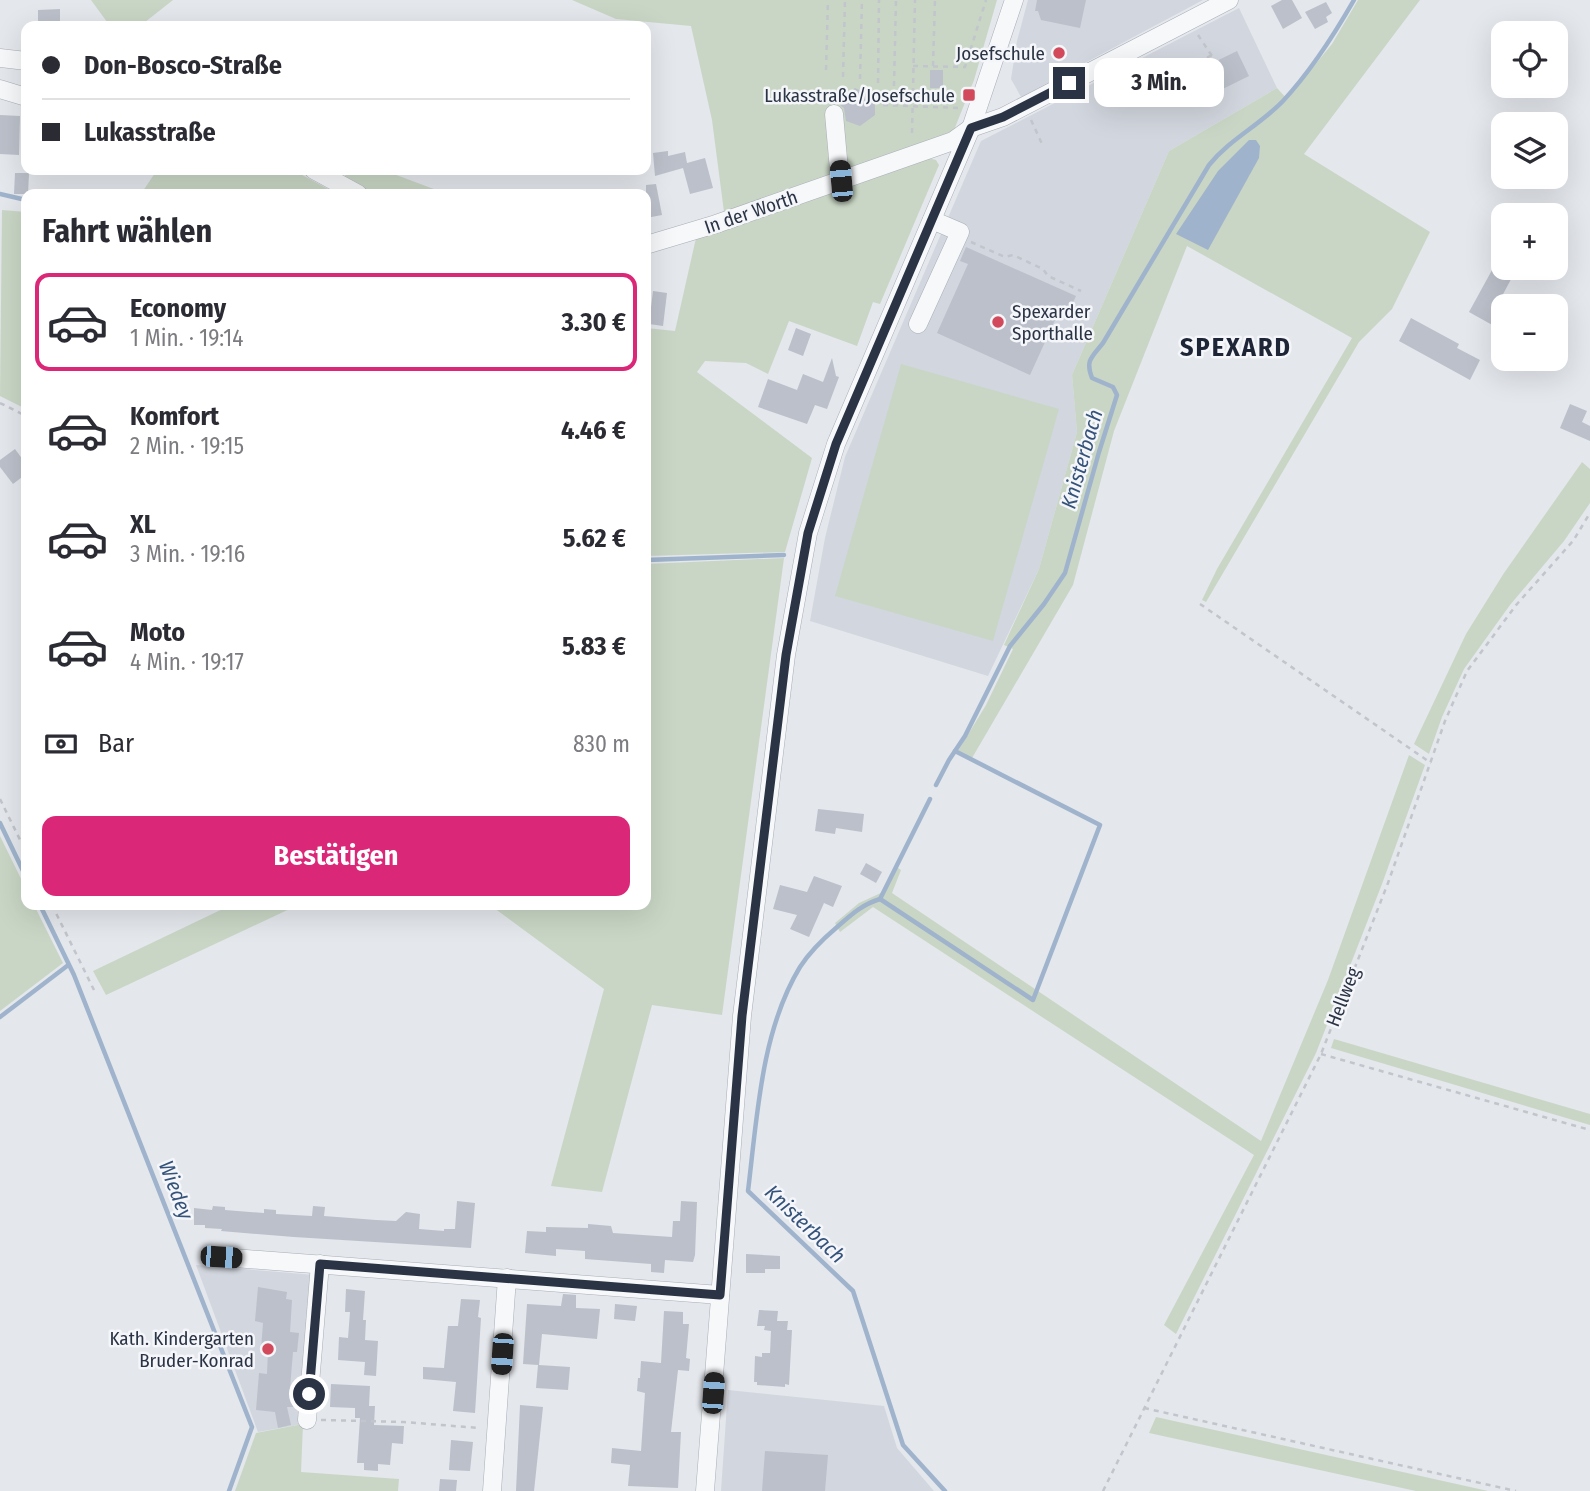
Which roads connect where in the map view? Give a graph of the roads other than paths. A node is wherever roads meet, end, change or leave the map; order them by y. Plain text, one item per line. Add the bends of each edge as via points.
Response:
1 (1014, 0) edge
2 (1229, 0) edge
3 (0, 58) edge
4 (21, 60) edge
5 (0, 89) edge
6 (21, 95) edge
7 (834, 114) dead end
8 (971, 128) junction
9 (323, 175) edge
10 (841, 181) junction
11 (349, 189) edge
12 (932, 220) junction
13 (651, 244) edge
14 (918, 324) dead end
15 (221, 1257) dead end
16 (320, 1264) junction
17 (507, 1278) junction
18 (720, 1295) junction
19 (307, 1420) road end
20 (492, 1491) edge
21 (705, 1491) edge

1 - 8 street
2 - 8 street, In der Worth via 1003,117
3 - 4 street
5 - 6 street
7 - 10 street
8 - 10 street, In der Worth via 953,141
8 - 12 street
9 - 11 street
10 - 13 street, In der Worth
12 - 14 street via 965,234
12 - 18 street via 836,444 808,533 796,593 742,1016
15 - 16 street
16 - 17 street
16 - 19 street
17 - 18 street
17 - 20 street
18 - 21 street

